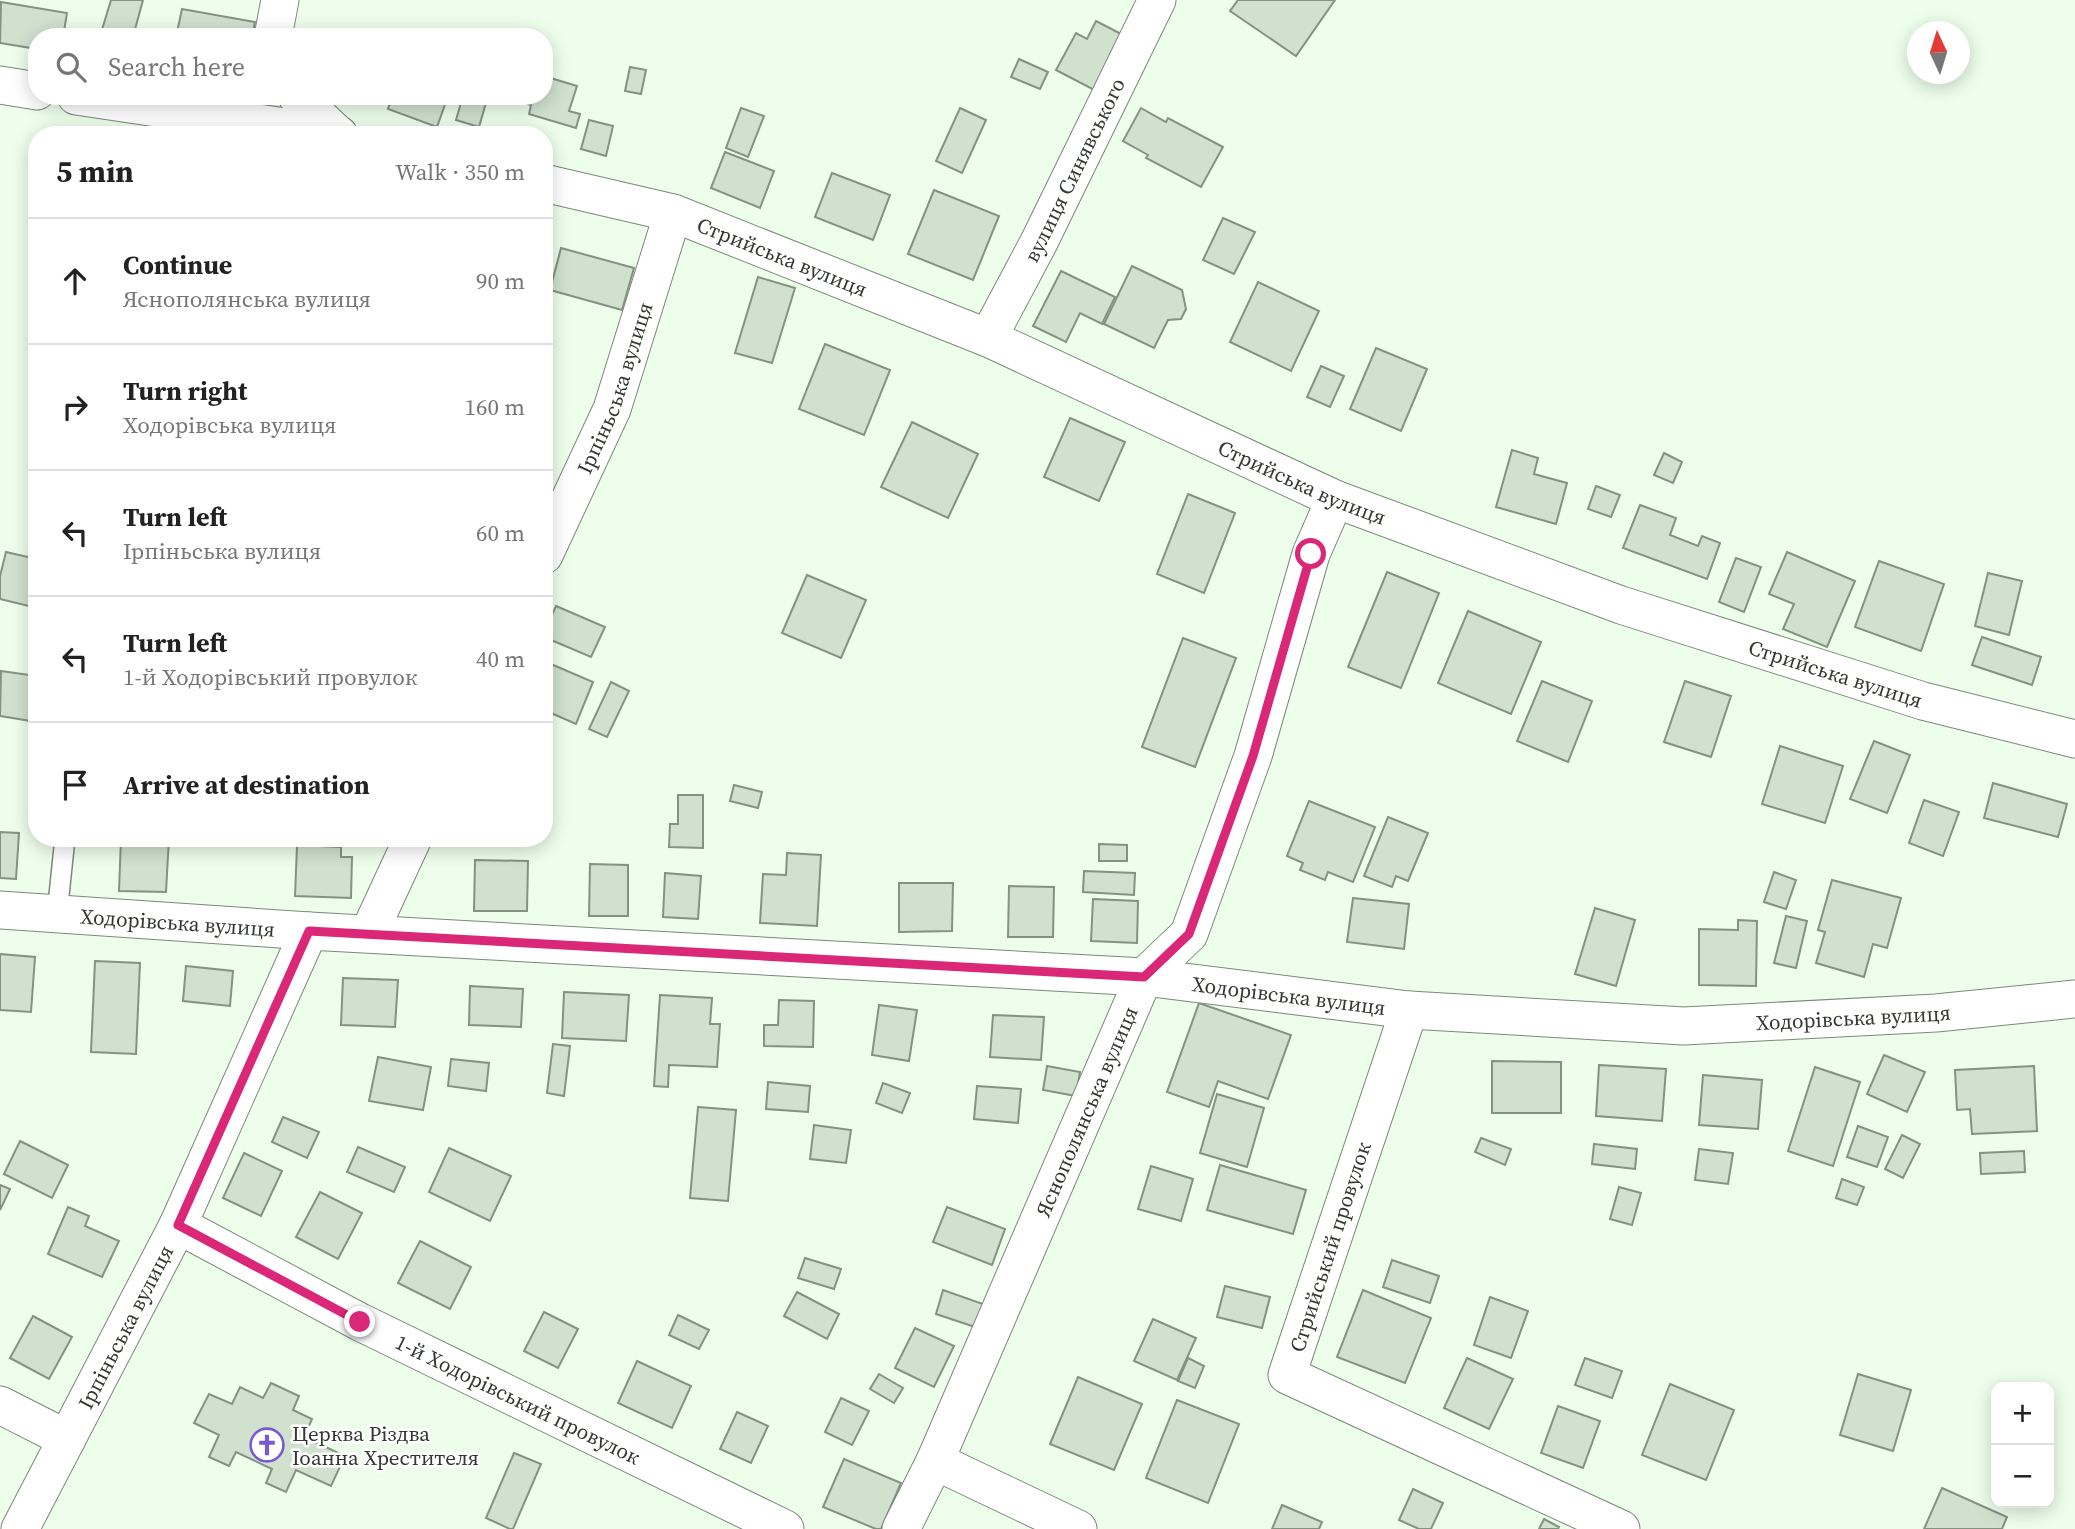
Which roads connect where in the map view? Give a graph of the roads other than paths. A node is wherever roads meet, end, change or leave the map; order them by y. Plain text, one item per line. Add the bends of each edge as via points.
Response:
1 (280, 0) edge
2 (1157, 0) edge
3 (275, 28) edge
4 (0, 85) edge
5 (28, 90) edge
6 (136, 105) edge
7 (307, 105) edge
8 (278, 126) edge
9 (329, 126) edge
10 (553, 185) edge
11 (673, 213) junction
12 (988, 338) junction
13 (1335, 499) junction
14 (553, 536) edge
15 (2075, 739) edge
16 (64, 847) edge
17 (409, 847) edge
18 (0, 911) edge
19 (57, 914) junction
20 (309, 931) junction
21 (369, 933) junction
22 (1144, 977) junction
23 (2075, 999) edge
24 (1409, 1010) junction
25 (178, 1225) junction
26 (0, 1405) edge
27 (67, 1439) junction
28 (935, 1461) junction
29 (20, 1529) edge
30 (785, 1529) edge
31 (901, 1529) edge
32 (1078, 1529) edge
33 (1621, 1529) edge

1 - 3 street
2 - 12 street, вулиця Синявського
4 - 5 street
6 - 8 street
7 - 9 street
10 - 11 street, Стрийська вулиця
11 - 12 street, Стрийська вулиця
11 - 14 street, Ірпіньська вулиця via 612,409
12 - 13 street, Стрийська вулиця
13 - 15 street, Стрийська вулиця via 1621,605 1923,701
13 - 22 street, Яснополянська вулиця via 1311,554 1253,756 1189,934
16 - 19 lane
17 - 21 street
18 - 19 street, Ходорівська вулиця
19 - 20 street, Ходорівська вулиця
20 - 21 street, Ходорівська вулиця
20 - 25 street, Ірпіньська вулиця
21 - 22 street, Ходорівська вулиця
22 - 24 street, Ходорівська вулиця
22 - 28 street, Яснополянська вулиця
23 - 24 street, Ходорівська вулиця via 1936,1013 1684,1026
24 - 33 street, Стрийський провулок via 1287,1375
25 - 27 street, Ірпіньська вулиця
25 - 30 street, 1-й Ходорівський провулок via 360,1322
26 - 27 street
27 - 29 street, Ірпіньська вулиця
28 - 31 street, Яснополянська вулиця
28 - 32 street

